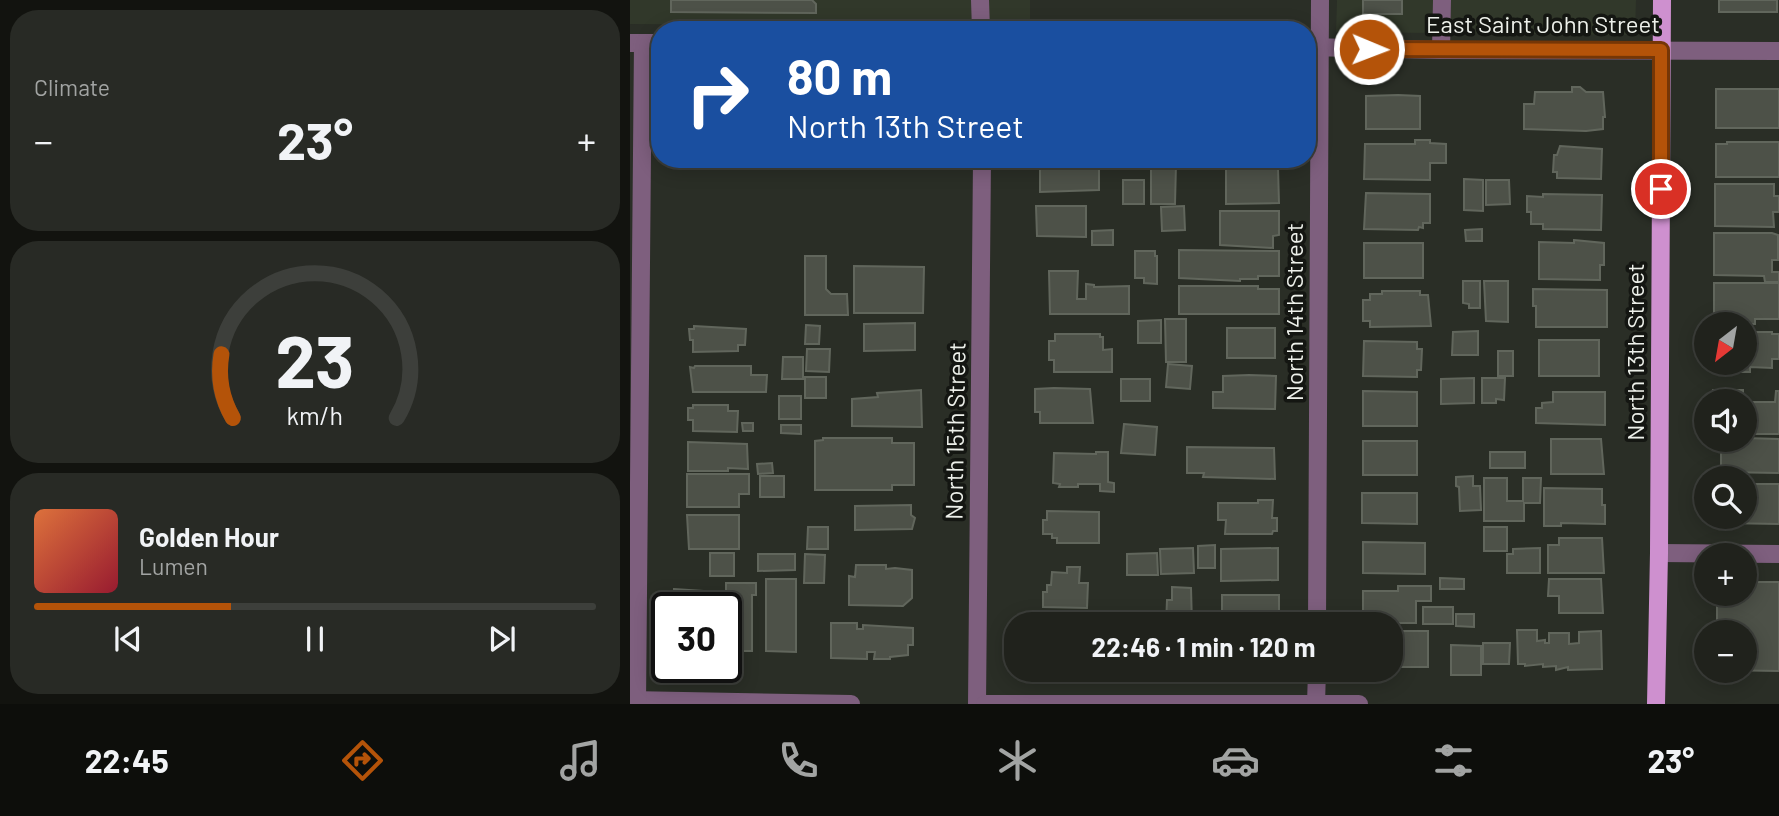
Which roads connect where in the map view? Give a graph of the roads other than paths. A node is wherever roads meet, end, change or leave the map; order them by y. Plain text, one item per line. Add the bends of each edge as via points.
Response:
1 (980, 0) edge
2 (1320, 0) edge
3 (1442, 0) edge
4 (1662, 0) edge
5 (981, 21) edge
6 (1316, 31) edge
7 (644, 43) edge
8 (1316, 46) edge
9 (1441, 50) junction
10 (1661, 50) junction
11 (1779, 51) edge
12 (982, 168) edge
13 (1315, 168) edge
14 (1659, 552) junction
15 (1779, 554) edge
16 (1317, 612) edge
17 (1317, 682) edge
18 (635, 702) edge
19 (851, 704) edge
20 (977, 704) edge
21 (985, 704) edge
22 (1316, 704) edge
23 (1359, 704) edge
24 (1656, 704) edge

1 - 5 street
2 - 6 street, North 14th Street
3 - 9 street
4 - 10 main road, North 13th Street
7 - 18 street
8 - 9 street, East Saint John Street
9 - 10 street, East Saint John Street
10 - 11 street, East Saint John Street
10 - 14 main road, North 13th Street
12 - 20 street, North 15th Street
13 - 16 street, North 14th Street
14 - 15 street
14 - 24 main road, North 13th Street
17 - 22 street
18 - 19 street
21 - 22 street
22 - 23 street

